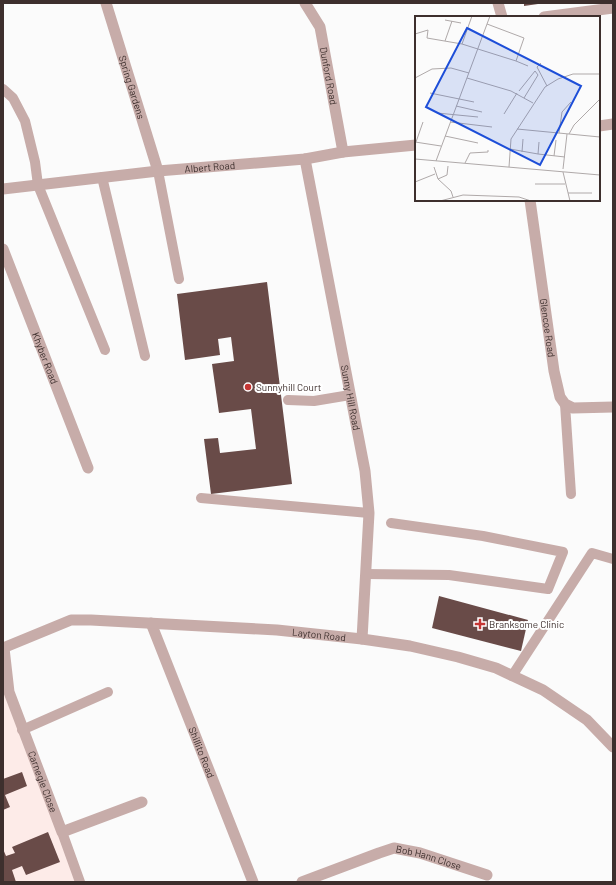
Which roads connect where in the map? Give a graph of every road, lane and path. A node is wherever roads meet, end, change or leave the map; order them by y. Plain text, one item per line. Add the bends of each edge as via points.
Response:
1 (106, 3) edge
2 (305, 3) edge
3 (498, 3) edge
4 (613, 8) edge
5 (502, 16) edge
6 (552, 16) edge
7 (3, 89) edge
8 (613, 124) edge
9 (600, 126) edge
10 (415, 145) edge
11 (343, 152) junction
12 (305, 159) junction
13 (158, 171) junction
14 (102, 177) junction
15 (38, 185) junction
16 (3, 189) edge
17 (530, 201) edge
18 (3, 249) edge
19 (179, 279) dead end
20 (105, 350) dead end
21 (145, 356) dead end
22 (350, 395) junction
23 (288, 400) dead end
24 (565, 404) junction
25 (613, 408) edge
26 (88, 468) dead end
27 (571, 494) dead end
28 (200, 498) dead end
29 (369, 513) junction
30 (391, 523) dead end
31 (613, 559) edge
32 (366, 574) junction
33 (151, 623) junction
34 (362, 639) junction
35 (3, 648) edge
36 (512, 676) junction
37 (108, 692) dead end
38 (22, 730) junction
39 (613, 747) edge
40 (142, 802) dead end
41 (62, 832) junction
42 (487, 875) dead end
43 (80, 882) edge
44 (253, 882) edge
45 (302, 882) edge

1 - 13 street, Spring Gardens
2 - 11 street, Dunford Road via 320,27
3 - 5 street
4 - 6 street
7 - 15 lane via 13,98 25,121
8 - 9 street
10 - 11 street, Albert Road
11 - 12 street, Albert Road
12 - 13 street, Albert Road
12 - 22 street, Sunny Hill Road
13 - 14 street, Albert Road
13 - 19 lane
14 - 15 street, Albert Road
14 - 21 lane
15 - 16 street, Albert Road
15 - 20 lane
17 - 24 street, Glencoe Road via 554,372 560,397
18 - 26 street, Khyber Road
22 - 23 lane via 314,401
22 - 29 street, Sunny Hill Road via 365,471
24 - 25 street via 572,408
24 - 27 lane
28 - 29 lane
29 - 32 street, Sunny Hill Road
30 - 32 lane via 483,536 563,552 548,589 449,574
31 - 36 lane via 592,553
32 - 34 street, Sunny Hill Road
33 - 34 street, Layton Road via 277,630
33 - 35 street, Layton Road via 71,620
33 - 44 street, Shillito Road
34 - 36 street, Layton Road via 458,657 496,668
35 - 38 street, Carnegie Close via 9,692
36 - 39 street, Layton Road via 542,690 587,720
37 - 38 lane
38 - 41 street, Carnegie Close
40 - 41 street
41 - 43 lane
42 - 45 street, Bob Hann Close via 420,852 394,848

